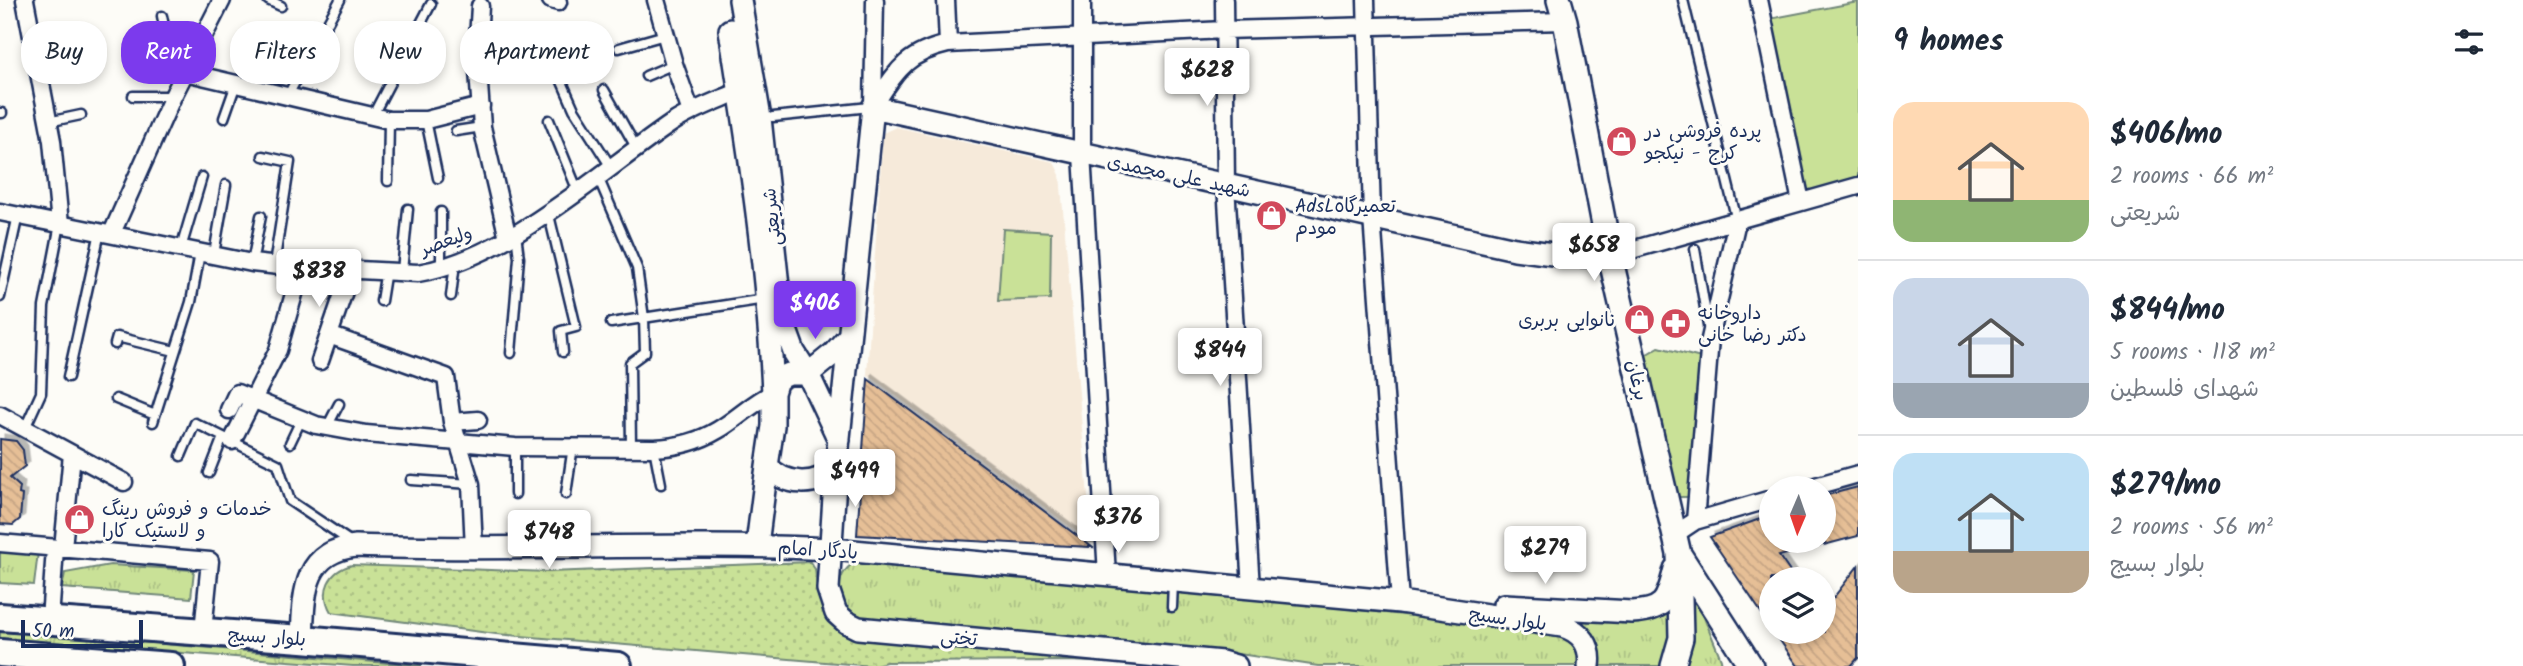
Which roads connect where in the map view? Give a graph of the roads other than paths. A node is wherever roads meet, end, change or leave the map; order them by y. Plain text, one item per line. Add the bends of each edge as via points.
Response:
1 (25, 0) edge
2 (222, 0) edge
3 (268, 0) edge
4 (340, 0) edge
5 (656, 0) edge
6 (725, 0) edge
7 (740, 0) edge
8 (875, 0) edge
9 (946, 0) edge
10 (1082, 0) edge
11 (1224, 0) edge
12 (1366, 0) edge
13 (1683, 0) edge
14 (1759, 0) edge
15 (430, 4) dead end
16 (281, 6) dead end
17 (480, 6) dead end
18 (1562, 10) edge
19 (162, 16) dead end
20 (29, 21) edge
21 (163, 21) edge
22 (212, 21) edge
23 (1366, 26) junction
24 (1224, 30) junction
25 (666, 35) junction
26 (1083, 37) junction
27 (948, 44) junction
28 (619, 48) dead end
29 (674, 64) junction
30 (646, 76) dead end
31 (41, 84) edge
32 (179, 84) edge
33 (236, 84) edge
34 (240, 84) edge
35 (563, 84) edge
36 (604, 90) dead end
37 (740, 91) junction
38 (288, 95) junction
39 (134, 96) dead end
40 (173, 96) junction
41 (481, 106) junction
42 (873, 107) junction
43 (691, 112) junction
44 (81, 115) dead end
45 (373, 115) junction
46 (774, 117) dead end
47 (224, 118) dead end
48 (389, 120) junction
49 (426, 120) junction
50 (549, 120) dead end
51 (48, 122) junction
52 (482, 127) junction
53 (456, 131) dead end
54 (636, 149) junction
55 (1082, 154) junction
56 (263, 156) dead end
57 (611, 167) junction
58 (202, 177) dead end
59 (598, 177) junction
60 (438, 178) dead end
61 (388, 181) dead end
62 (226, 185) dead end
63 (1226, 185) junction
64 (1858, 186) edge
65 (579, 194) junction
66 (1801, 202) junction
67 (408, 209) dead end
68 (548, 211) junction
69 (0, 212) edge
70 (441, 212) dead end
71 (18, 215) junction
72 (261, 216) dead end
73 (1372, 217) junction
74 (1737, 220) junction
75 (60, 224) junction
76 (106, 232) junction
77 (512, 236) junction
78 (181, 248) junction
79 (1695, 249) dead end
80 (207, 254) junction
81 (1610, 256) junction
82 (252, 263) junction
83 (274, 265) junction
84 (302, 266) junction
85 (448, 266) junction
86 (352, 268) junction
87 (394, 271) junction
88 (451, 296) dead end
89 (0, 297) edge
90 (765, 299) junction
91 (381, 301) dead end
92 (644, 318) junction
93 (611, 323) dead end
94 (330, 335) junction
95 (849, 336) junction
96 (1710, 339) junction
97 (115, 344) dead end
98 (175, 351) junction
99 (563, 352) dead end
100 (511, 353) dead end
101 (320, 362) dead end
102 (808, 374) junction
103 (68, 377) dead end
104 (773, 393) junction
105 (116, 399) dead end
106 (253, 401) junction
107 (339, 404) dead end
108 (229, 410) dead end
109 (0, 415) edge
110 (301, 420) junction
111 (478, 420) dead end
112 (452, 422) junction
113 (25, 428) junction
114 (327, 428) junction
115 (228, 439) junction
116 (838, 440) junction
117 (290, 443) dead end
118 (459, 443) junction
119 (573, 446) junction
120 (515, 447) junction
121 (631, 448) junction
122 (654, 449) junction
123 (72, 454) junction
124 (181, 456) dead end
125 (767, 466) junction
126 (836, 467) junction
127 (209, 473) dead end
128 (1858, 474) edge
129 (411, 480) dead end
130 (1836, 480) edge
131 (124, 482) dead end
132 (471, 484) junction
133 (661, 484) dead end
134 (515, 494) dead end
135 (566, 494) dead end
136 (1759, 502) edge
137 (1695, 521) junction
138 (0, 542) edge
139 (1676, 544) junction
140 (757, 545) junction
141 (356, 546) junction
142 (59, 548) junction
143 (474, 549) junction
144 (832, 549) junction
145 (1107, 575) junction
146 (1173, 581) junction
147 (1251, 588) junction
148 (1400, 603) junction
149 (1172, 607) dead end
150 (0, 617) edge
151 (50, 620) junction
152 (203, 631) junction
153 (302, 639) junction
154 (0, 653) edge
155 (1748, 665) edge
156 (171, 666) edge
157 (618, 666) edge
158 (1236, 666) edge
159 (1589, 666) edge
160 (1673, 666) edge

1 - 20 street
2 - 22 street
3 - 16 lane
4 - 38 lane
5 - 25 street
6 - 37 street, شریعتی
7 - 102 street, شریعتی via 760,118 779,295 790,341
8 - 42 street
9 - 27 street
10 - 26 street
11 - 24 street
12 - 23 street
13 - 74 lane
14 - 66 street
15 - 45 lane
17 - 41 street
18 - 23 street
18 - 81 main road, برغان
19 - 21 lane
23 - 24 street
23 - 73 street
24 - 26 street
24 - 63 street
25 - 28 lane
25 - 29 street
26 - 27 street
26 - 55 street
27 - 42 street via 913,56
29 - 30 lane
29 - 43 street
31 - 51 street
32 - 40 street
33 - 47 lane
34 - 38 street
35 - 57 lane
36 - 54 lane
37 - 43 street, ولیعصر
37 - 90 street, شریعتی
38 - 45 street
39 - 40 lane
40 - 76 street
41 - 49 street
41 - 52 street
42 - 46 lane
42 - 55 street, شهید علی محمدی
42 - 95 street, تختی
43 - 54 street, ولیعصر
44 - 51 lane
45 - 48 street
48 - 49 street
48 - 61 lane
49 - 60 lane
50 - 65 lane
51 - 75 street
52 - 53 lane
52 - 77 street
54 - 57 street, ولیعصر
55 - 63 street, شهید علی محمدی
55 - 145 street
56 - 83 lane via 290,162
57 - 59 street, ولیعصر
58 - 78 lane
59 - 65 street, ولیعصر
59 - 92 lane via 637,268
62 - 80 lane
63 - 73 street, شهید علی محمدی
63 - 147 street
64 - 66 street
65 - 68 street, ولیعصر
66 - 74 street
67 - 87 lane
68 - 77 street, ولیعصر
68 - 99 lane via 576,327 561,331
69 - 71 street, ولیعصر
70 - 85 lane
71 - 75 street, ولیعصر
71 - 89 lane
72 - 82 lane
73 - 81 street, شهید علی محمدی via 1515,249
73 - 148 street
74 - 81 street
74 - 96 street
75 - 76 street, ولیعصر
75 - 113 lane via 44,307 41,393
76 - 78 street, ولیعصر
76 - 103 lane
77 - 85 street, ولیعصر
77 - 100 lane via 519,258
78 - 80 street, ولیعصر
79 - 96 lane
80 - 82 street, ولیعصر
80 - 98 lane
81 - 139 main road, برغان
82 - 83 street, ولیعصر
83 - 84 street, ولیعصر
84 - 86 street, ولیعصر
84 - 106 street via 278,350
85 - 87 street, ولیعصر via 418,273
85 - 88 lane
86 - 87 street, ولیعصر
86 - 94 street
87 - 91 lane
90 - 92 lane
90 - 104 street, شریعتی
92 - 93 lane
92 - 121 lane via 645,352 630,363
94 - 101 street
94 - 112 street via 446,377
95 - 102 street
95 - 116 street, تختی
96 - 137 street
97 - 98 lane via 117,337
98 - 105 lane via 154,419
102 - 104 street via 783,376
102 - 116 street, شریعتی
104 - 122 street via 696,441
104 - 125 street, شریعتی
106 - 108 street via 237,393
106 - 110 street
106 - 115 street
107 - 114 lane
109 - 113 street
110 - 114 street
110 - 117 lane
111 - 112 street
112 - 118 street
113 - 123 street
114 - 118 street
115 - 124 lane via 195,423
115 - 127 lane
115 - 141 lane via 278,464 290,501
116 - 126 street, تختی
118 - 120 street
118 - 132 street
119 - 120 street
119 - 121 street
119 - 135 lane
120 - 134 lane
121 - 122 street
122 - 133 lane
123 - 131 street
123 - 142 street
125 - 126 street via 776,477 791,482 821,479
125 - 140 street, شریعتی
126 - 144 street, تختی
128 - 130 street
129 - 132 lane
132 - 143 street
136 - 137 street
137 - 139 street
138 - 142 street
139 - 148 street via 1669,594 1651,611
139 - 155 main road, برغان
139 - 160 main road, برغان via 1681,638
140 - 143 street, یادگار امام
140 - 144 street, یادگار امام
141 - 143 street, یادگار امام
141 - 153 street, یادگار امام via 328,553 314,569 304,596
142 - 151 street
142 - 152 street via 210,561
144 - 145 street, یادگار امام
144 - 158 street, تختی via 830,601 836,613 859,628
145 - 146 street, یادگار امام
146 - 147 street, یادگار امام
146 - 149 lane
147 - 148 street, یادگار امام
148 - 159 street, بلوار بسیج via 1571,628 1588,647
150 - 151 main road, بلوار بسیج
151 - 152 main road, بلوار بسیج
152 - 153 main road, بلوار بسیج
153 - 157 main road, بلوار بسیج
154 - 156 main road

